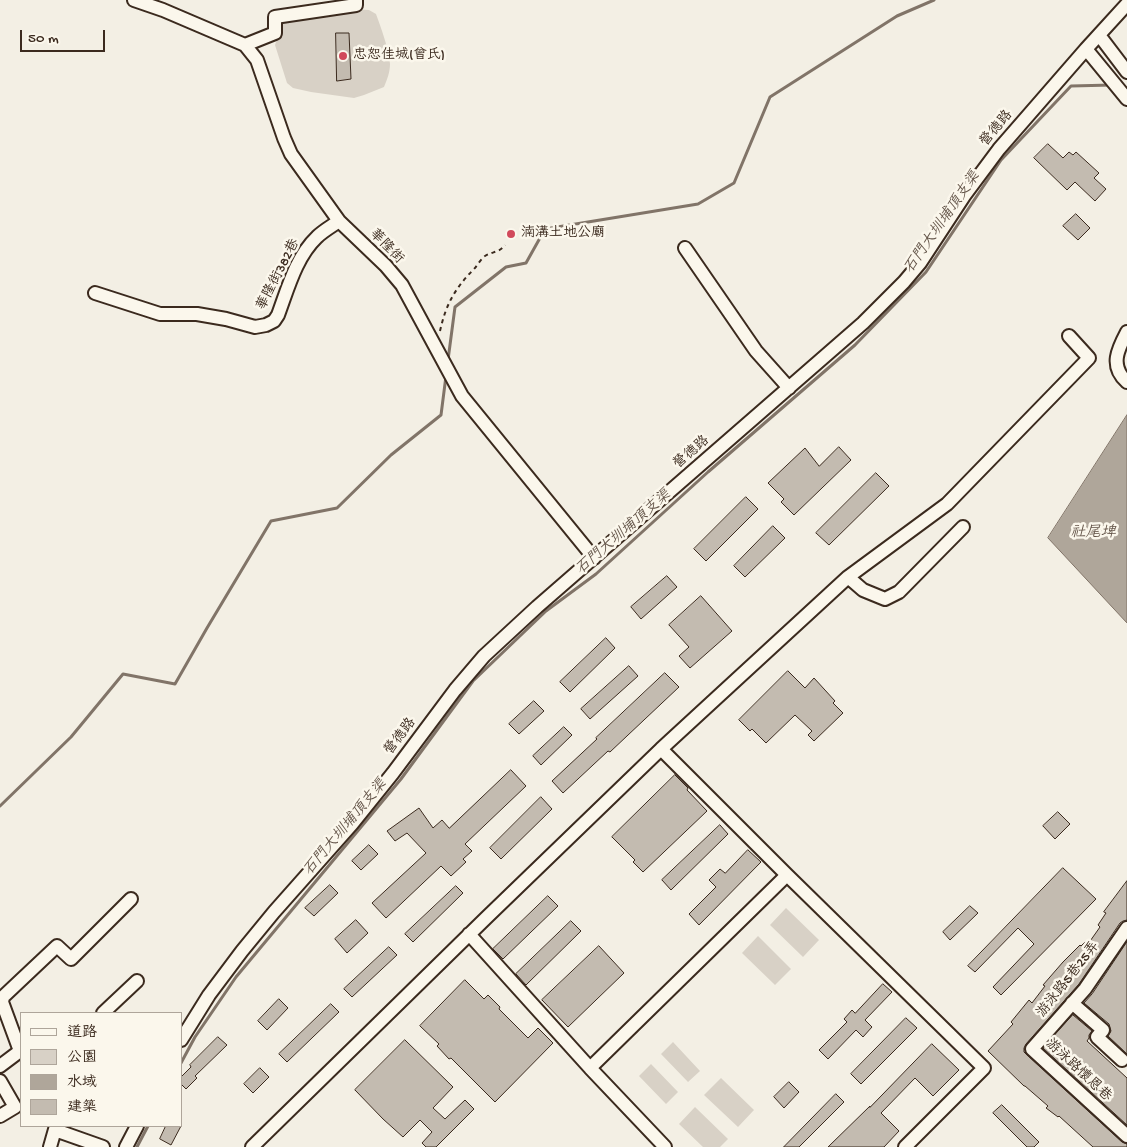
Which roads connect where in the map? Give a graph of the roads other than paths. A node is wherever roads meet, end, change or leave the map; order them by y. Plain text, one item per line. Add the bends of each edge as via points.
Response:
1 (134, 0) edge
2 (356, 0) edge
3 (1127, 4) edge
4 (165, 5) edge
5 (1099, 35) junction
6 (245, 45) junction
7 (1086, 49) junction
8 (1127, 72) edge
9 (1127, 99) edge
10 (339, 221) junction
11 (685, 248) dead end
12 (95, 293) dead end
13 (1127, 332) edge
14 (1069, 336) dead end
15 (1127, 382) edge
16 (789, 388) junction
17 (963, 527) dead end
18 (594, 558) junction
19 (848, 577) junction
20 (661, 749) junction
21 (787, 875) junction
22 (130, 899) dead end
23 (1127, 928) edge
24 (469, 934) junction
25 (137, 981) dead end
26 (1072, 1003) junction
27 (104, 1012) edge
28 (182, 1038) edge
29 (1032, 1049) joint
30 (1122, 1060) dead end
31 (0, 1066) edge
32 (590, 1068) junction
33 (0, 1081) edge
34 (0, 1116) edge
35 (136, 1127) edge
36 (56, 1128) edge
37 (1127, 1136) edge
38 (50, 1147) edge
39 (103, 1147) edge
40 (126, 1147) edge
41 (252, 1147) edge
42 (665, 1147) edge
43 (906, 1147) edge

1 - 4 street
2 - 6 street via 356,5 275,17 275,33
3 - 5 street, 營德路
4 - 6 street
5 - 7 street, 營德路
5 - 8 street
6 - 10 street, 華隆街 via 257,60 291,154
7 - 9 street
7 - 16 street, 營德路 via 999,149 909,275 864,323
10 - 12 street, 華隆街382巷 via 307,248 278,314 266,325 255,327 198,314 160,314
10 - 18 street, 華隆街 via 402,285 462,396
11 - 16 street via 756,351
13 - 15 street via 1116,363
14 - 19 street via 1089,358 947,504
16 - 18 street, 營德路
17 - 19 street via 899,592 885,599 863,590
18 - 28 street, 營德路 via 484,656 352,824 242,951
19 - 20 street
20 - 21 street
20 - 24 street
21 - 32 street
21 - 43 street via 984,1068
22 - 31 street via 71,959 57,946 3,997 20,1051
23 - 26 street, 游泳路5巷25弄
24 - 32 street
24 - 41 street
25 - 27 street
26 - 29 street, 游泳路5巷25弄
26 - 30 street via 1103,1030 1097,1037
29 - 37 street, 游泳路懷恩巷
32 - 42 street
33 - 34 street via 15,1107
35 - 40 street
36 - 38 street
36 - 39 street

